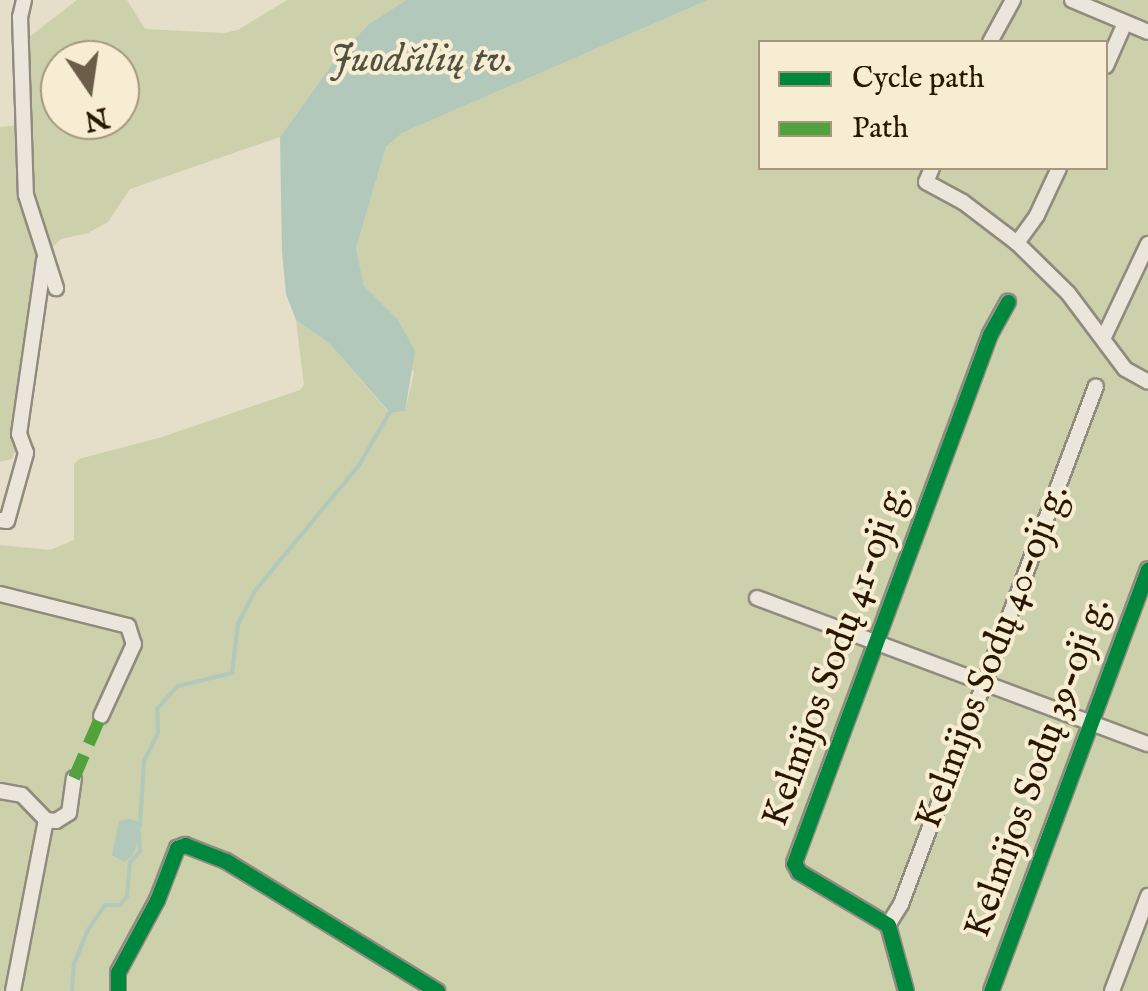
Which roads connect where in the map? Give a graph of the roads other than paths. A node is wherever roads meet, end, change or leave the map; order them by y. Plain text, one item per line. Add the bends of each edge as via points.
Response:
1 (24, 0) edge
2 (1012, 0) edge
3 (1072, 0) edge
4 (1125, 23) junction
5 (1148, 32) edge
6 (991, 40) edge
7 (1108, 61) edge
8 (1058, 170) edge
9 (929, 175) edge
10 (1017, 243) junction
11 (1148, 244) edge
12 (45, 254) junction
13 (56, 288) dead end
14 (1008, 302) dead end
15 (1104, 336) junction
16 (1148, 382) edge
17 (1096, 386) dead end
18 (0, 520) edge
19 (1148, 569) edge
20 (0, 594) edge
21 (757, 598) dead end
22 (877, 643) junction
23 (984, 682) junction
24 (101, 716) dead end
25 (1090, 723) junction
26 (1148, 744) edge
27 (74, 778) dead end
28 (0, 791) edge
29 (46, 820) junction
30 (1148, 896) edge
31 (888, 925) junction
32 (9, 984) edge
33 (118, 991) edge
34 (437, 991) edge
35 (906, 991) edge
36 (991, 991) edge
37 (1112, 991) edge

1 - 12 street via 23,162
2 - 6 street
3 - 4 street
4 - 5 street
4 - 7 street
8 - 10 street
9 - 10 street
10 - 15 street
11 - 15 street
12 - 13 street
12 - 18 street via 19,434 26,453 7,522
14 - 22 street, Kelmijos Sodų 41-oji g. via 990,334
15 - 16 street via 1125,369
17 - 23 street, Kelmijos Sodų 40-oji g.
19 - 25 street, Kelmijos Sodų 39-oji g.
20 - 24 street via 128,626 134,644
21 - 22 street
22 - 23 street
22 - 31 street, Kelmijos Sodų 41-oji g. via 794,863
23 - 25 street
23 - 31 street, Kelmijos Sodų 40-oji g.
25 - 26 street
25 - 36 street, Kelmijos Sodų 39-oji g.
27 - 29 street via 66,817
28 - 29 street via 27,798
29 - 32 street
30 - 37 street
31 - 35 street
33 - 34 street via 118,972 158,900 177,848 186,846 226,861

